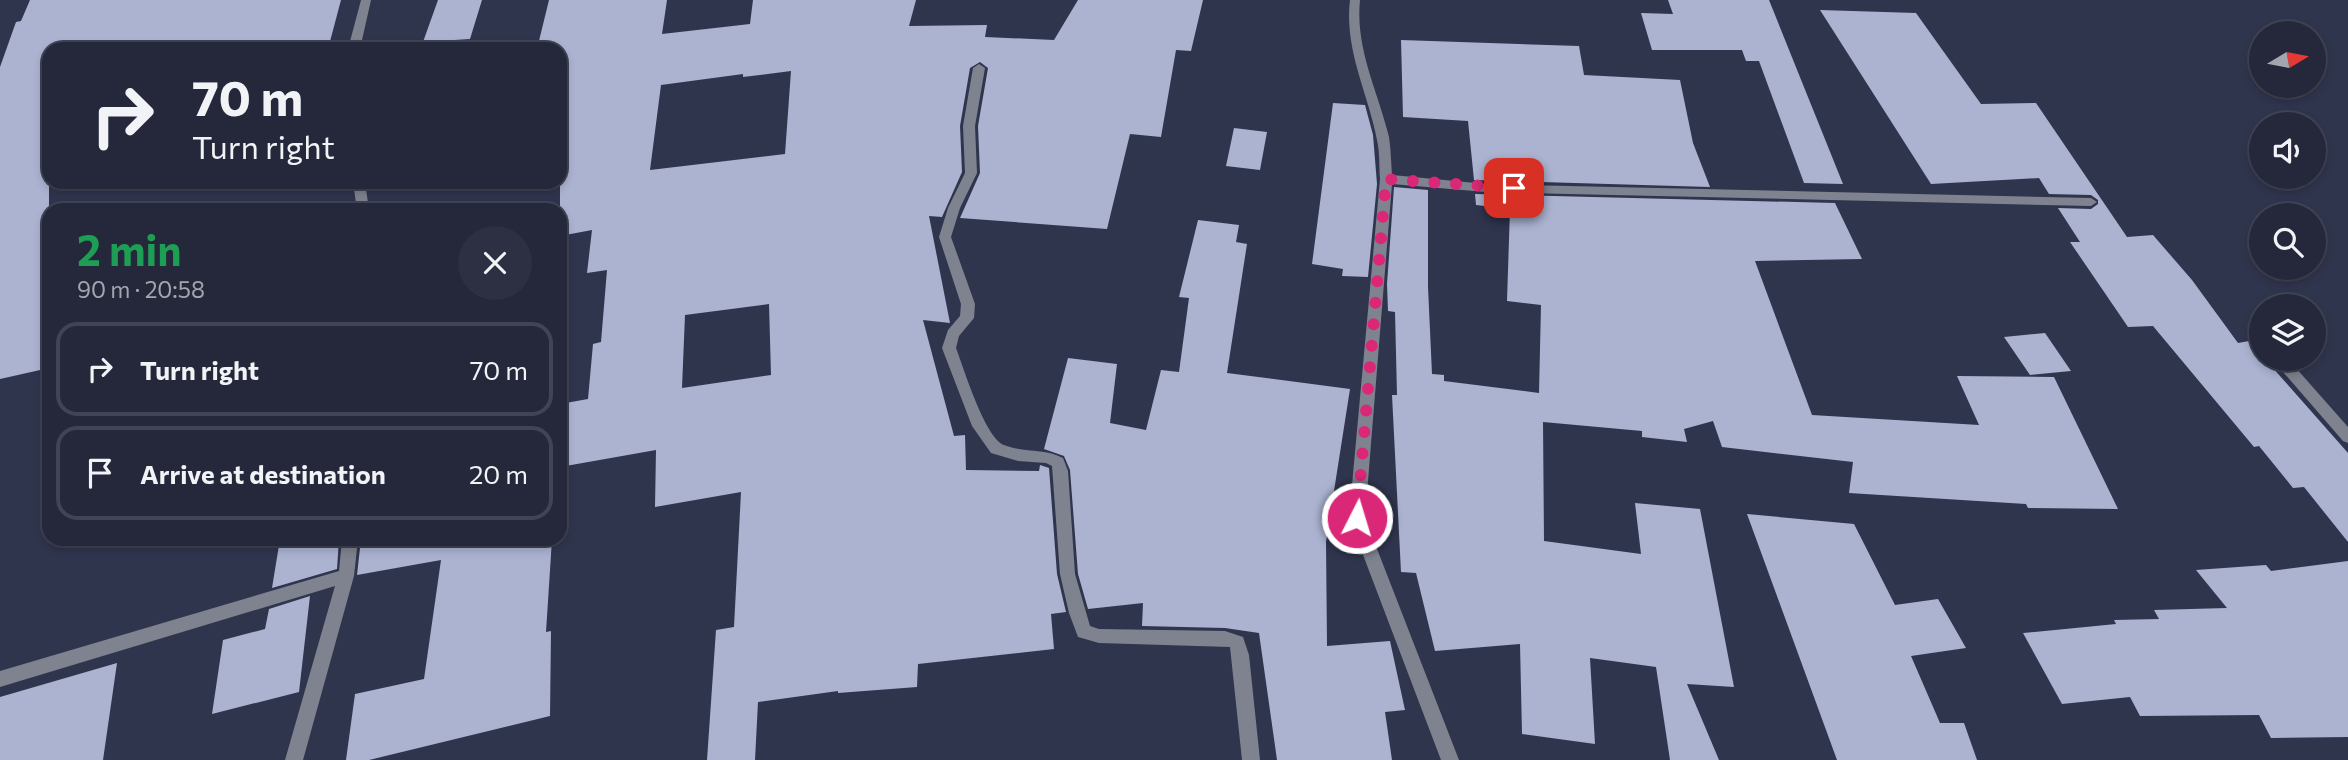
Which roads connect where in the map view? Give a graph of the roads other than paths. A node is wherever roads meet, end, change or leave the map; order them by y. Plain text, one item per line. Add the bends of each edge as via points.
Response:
1 (366, 0) edge
2 (1355, 0) edge
3 (356, 42) edge
4 (979, 68) dead end
5 (1386, 179) junction
6 (2091, 202) dead end
7 (2291, 371) edge
8 (2348, 437) edge
9 (349, 546) edge
10 (346, 576) junction
11 (0, 679) edge
12 (294, 760) edge
13 (1251, 760) edge
14 (1450, 760) edge

1 - 3 street
2 - 5 street via 1352,13 1365,82 1383,137
4 - 13 street via 969,125 971,173 945,237 968,304 967,318 953,334 949,348 979,426 996,449 1048,457 1058,463 1064,542 1083,632 1237,642
5 - 6 street via 1486,188
5 - 14 street via 1357,518
7 - 8 street
9 - 10 street
10 - 11 street
10 - 12 street

